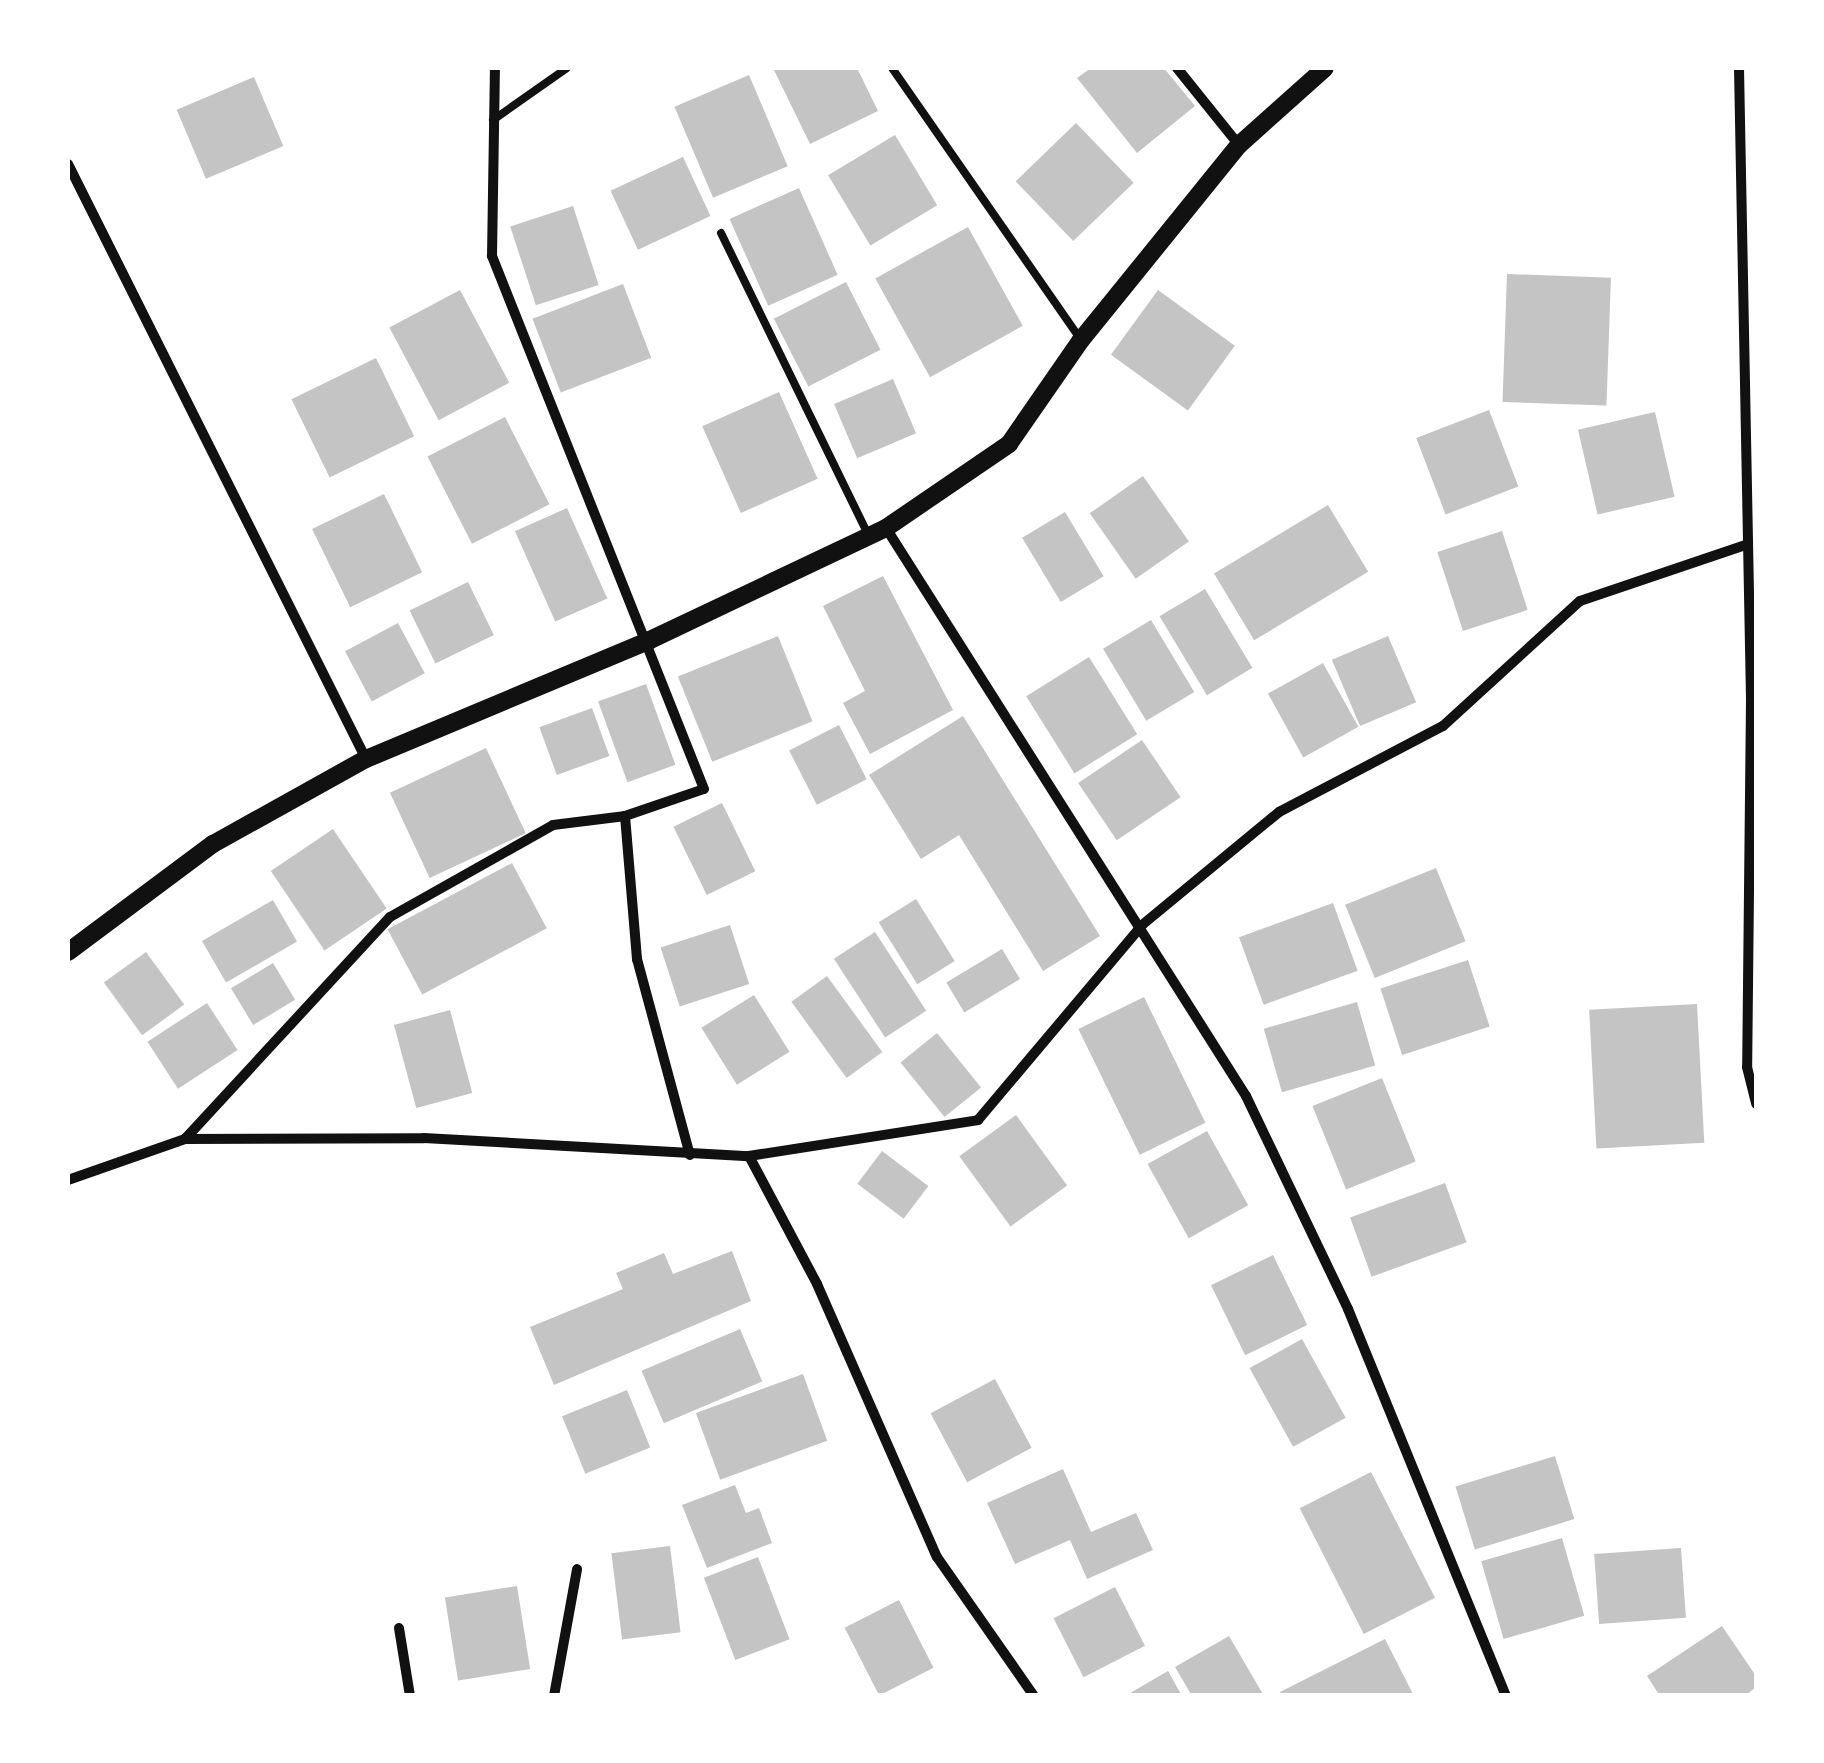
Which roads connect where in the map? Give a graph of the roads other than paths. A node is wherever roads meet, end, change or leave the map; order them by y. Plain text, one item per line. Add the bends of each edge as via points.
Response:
1 (495, 68) edge
2 (567, 68) edge
3 (892, 68) edge
4 (1177, 68) edge
5 (1326, 68) edge
6 (1739, 68) edge
7 (492, 121) junction
8 (1239, 145) junction
9 (68, 164) edge
10 (720, 233) dead end
11 (1081, 340) junction
12 (1751, 391) edge
13 (878, 532) junction
14 (1748, 544) junction
15 (650, 640) junction
16 (1754, 701) edge
17 (366, 758) junction
18 (624, 816) junction
19 (1142, 925) junction
20 (68, 952) edge
21 (1756, 1104) edge
22 (185, 1139) junction
23 (690, 1155) junction
24 (749, 1156) junction
25 (68, 1180) edge
26 (577, 1569) dead end
27 (399, 1628) dead end
28 (410, 1696) edge
29 (554, 1696) edge
30 (1034, 1696) edge
31 (1506, 1696) edge

1 - 7 street
2 - 7 lane
3 - 11 lane
4 - 8 street
5 - 8 street
6 - 12 street
7 - 15 street via 492,256
8 - 11 street
9 - 17 street
10 - 13 lane
11 - 13 street via 1009,444
12 - 14 street
13 - 15 street
13 - 19 street
14 - 16 street
14 - 19 street via 1580,601 1443,726 1279,812
15 - 17 street
15 - 18 street via 704,790
16 - 21 street via 1748,1067
17 - 20 street via 214,844
18 - 22 street via 553,825 390,917
18 - 23 street via 637,959
19 - 24 street via 978,1120
19 - 31 street via 1246,1096 1348,1309
22 - 23 street via 424,1138
22 - 25 street
23 - 24 street
24 - 30 street via 817,1284 938,1557
26 - 29 street
27 - 28 street

